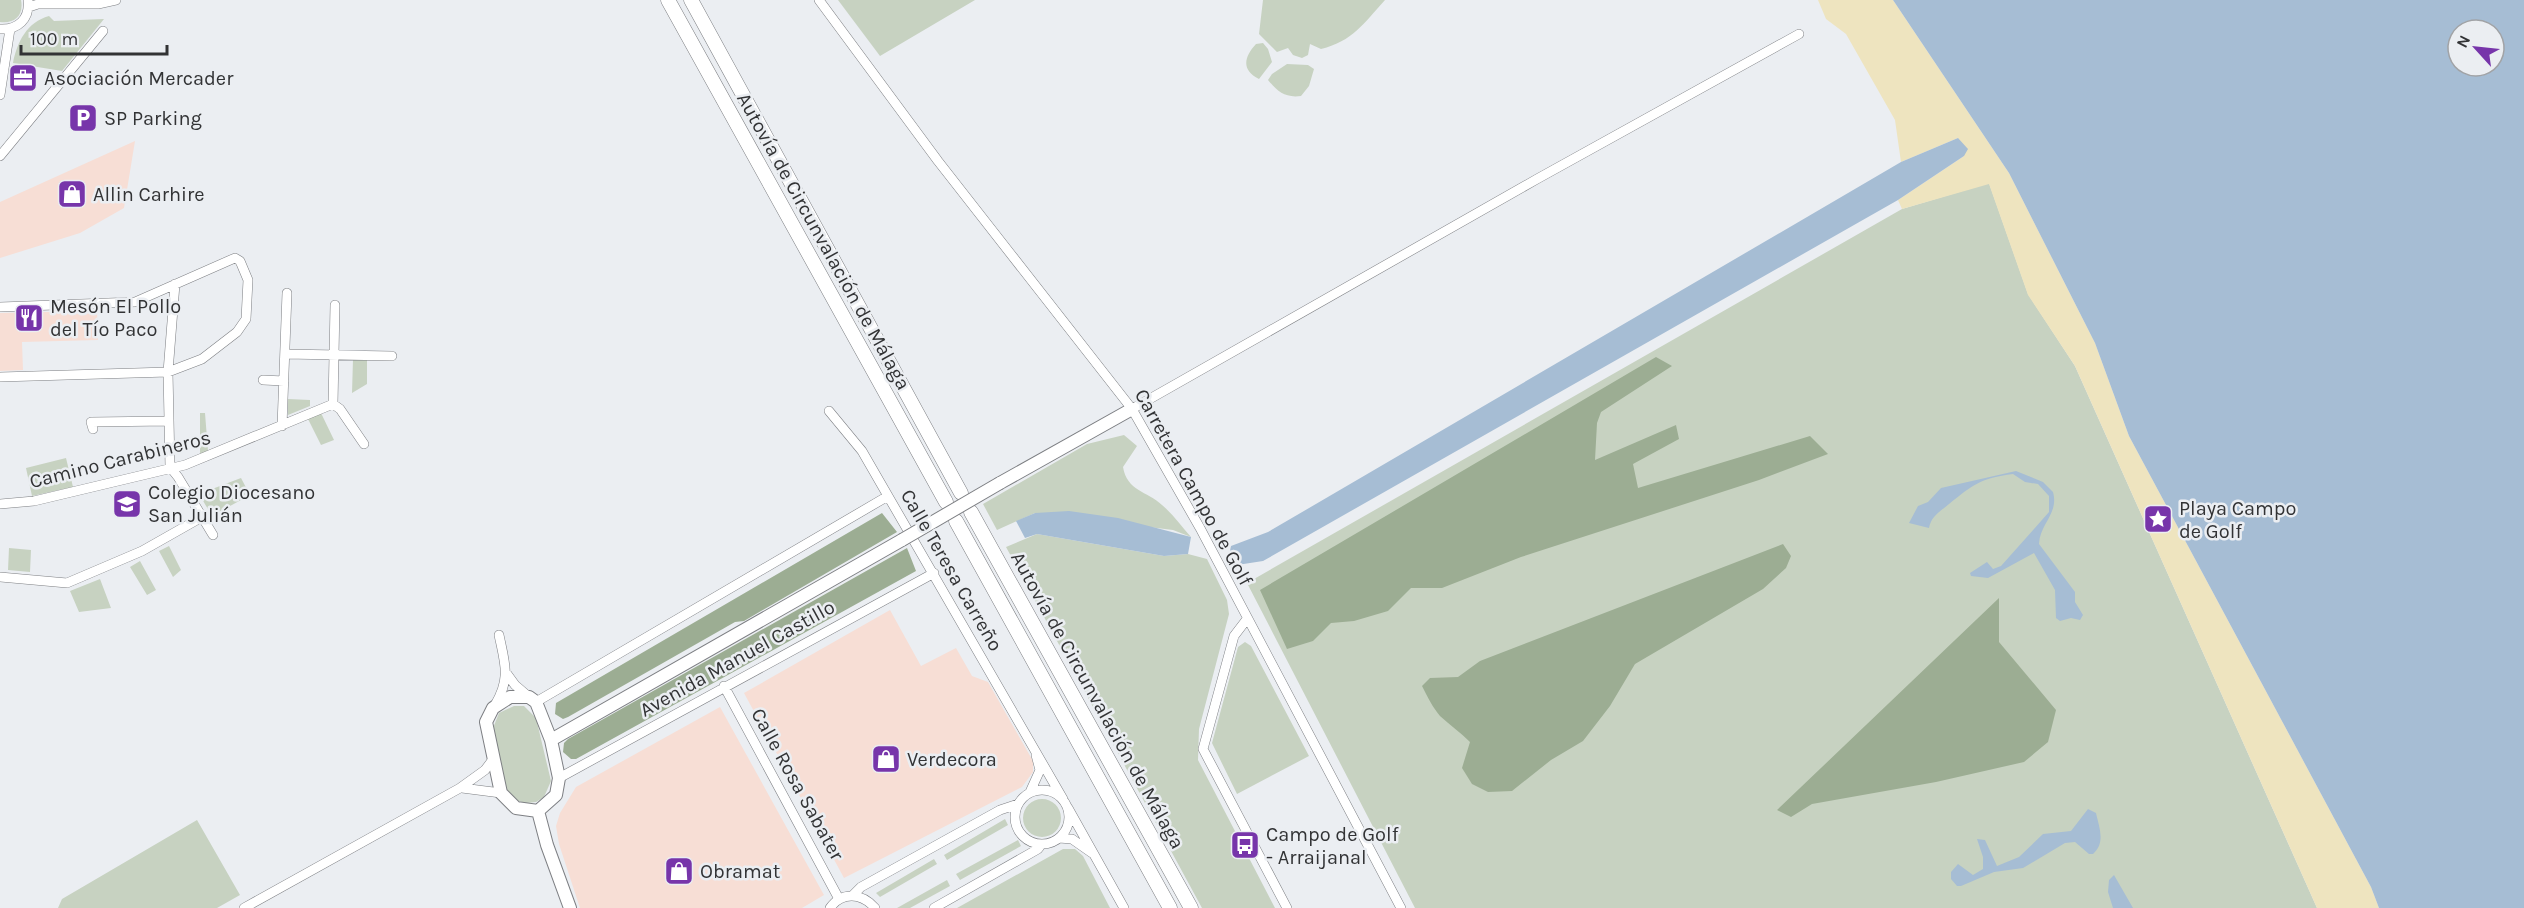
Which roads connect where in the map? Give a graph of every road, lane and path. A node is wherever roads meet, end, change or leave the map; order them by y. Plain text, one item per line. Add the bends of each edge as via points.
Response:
1 (116, 0) edge
2 (669, 0) edge
3 (691, 0) edge
4 (819, 0) edge
5 (28, 4) edge
6 (5, 29) edge
7 (103, 31) dead end
8 (1799, 34) dead end
9 (0, 95) edge
10 (0, 156) edge
11 (175, 284) junction
12 (287, 293) dead end
13 (335, 305) dead end
14 (0, 307) edge
15 (285, 354) junction
16 (334, 355) junction
17 (392, 356) dead end
18 (168, 372) junction
19 (0, 377) edge
20 (263, 380) dead end
21 (284, 381) junction
22 (333, 404) junction
23 (1132, 409) junction
24 (830, 411) dead end
25 (169, 421) junction
26 (282, 426) junction
27 (93, 429) dead end
28 (364, 444) dead end
29 (170, 467) junction
30 (961, 493) dead end
31 (888, 496) junction
32 (946, 502) dead end
33 (0, 504) edge
34 (972, 512) dead end
35 (202, 517) junction
36 (956, 521) dead end
37 (213, 535) dead end
38 (934, 573) junction
39 (0, 578) edge
40 (1247, 619) junction
41 (500, 636) dead end
42 (507, 674) junction
43 (724, 687) junction
44 (532, 700) junction
45 (493, 708) junction
46 (551, 740) junction
47 (1036, 753) junction
48 (494, 758) junction
49 (559, 778) junction
50 (460, 788) junction
51 (1030, 792) junction
52 (501, 793) junction
53 (1018, 804) junction
54 (1066, 804) junction
55 (538, 811) junction
56 (1059, 838) junction
57 (1042, 844) junction
58 (1095, 856) junction
59 (853, 896) junction
60 (839, 899) junction
61 (244, 908) edge
62 (570, 908) edge
63 (830, 908) edge
64 (875, 908) edge
65 (933, 908) edge
66 (1124, 908) edge
67 (1170, 908) edge
68 (1191, 908) edge
69 (1287, 908) edge
70 (1401, 908) edge

1 - 5 street via 98,4
2 - 32 highway, Autovía de Circunvalación de Málaga
3 - 30 highway, Autovía de Circunvalación de Málaga
4 - 23 street, Carretera Campo de Golf via 938,161
5 - 6 street via 23,21
6 - 9 street
7 - 10 street
8 - 23 street
11 - 14 street via 135,302
11 - 18 street
11 - 18 street via 235,258 248,280 246,319 237,332 202,359
12 - 15 street
13 - 16 street
15 - 16 street
15 - 21 street
16 - 17 street
16 - 22 street
18 - 19 street
18 - 25 street
20 - 21 street
21 - 26 street
22 - 26 street, Camino Carabineros
22 - 28 street
23 - 40 street, Carretera Campo de Golf
23 - 46 main road, Avenida Manuel Castillo, bridge
24 - 31 street, Calle Teresa Carreño via 862,451
25 - 27 street via 92,422
25 - 29 street
26 - 29 street, Camino Carabineros via 204,458
29 - 33 street, Camino Carabineros via 34,501
29 - 35 street
31 - 38 street, Calle Teresa Carreño
31 - 44 street
34 - 68 highway, Autovía de Circunvalación de Málaga
35 - 37 street
35 - 39 street via 142,551 67,583
36 - 67 highway, Autovía de Circunvalación de Málaga
38 - 43 street, Avenida Manuel Castillo
38 - 47 street, Calle Teresa Carreño
40 - 69 street via 1234,636 1203,748
40 - 70 street, Carretera Campo de Golf
41 - 42 street
42 - 44 street
42 - 45 street via 505,687
43 - 49 street, Avenida Manuel Castillo
43 - 60 street, Calle Rosa Sabater
44 - 45 main road via 510,697
44 - 46 main road
45 - 48 main road via 486,722
46 - 49 main road
47 - 51 street via 1040,770
47 - 54 street, Calle Teresa Carreño
48 - 50 street via 485,770
48 - 52 main road
49 - 55 main road via 556,795
50 - 52 street
50 - 61 street
51 - 53 street
51 - 54 street via 1048,790
52 - 55 main road via 516,808
53 - 57 street via 1019,831 1033,843
53 - 59 street via 1000,810 861,887
54 - 56 street via 1068,825
54 - 58 street, Calle Teresa Carreño
55 - 62 main road
56 - 57 street
56 - 58 street, Calle Teresa Carreño via 1083,844
57 - 65 street
58 - 66 street, Calle Teresa Carreño
59 - 60 street
59 - 64 street via 862,897
60 - 63 street

